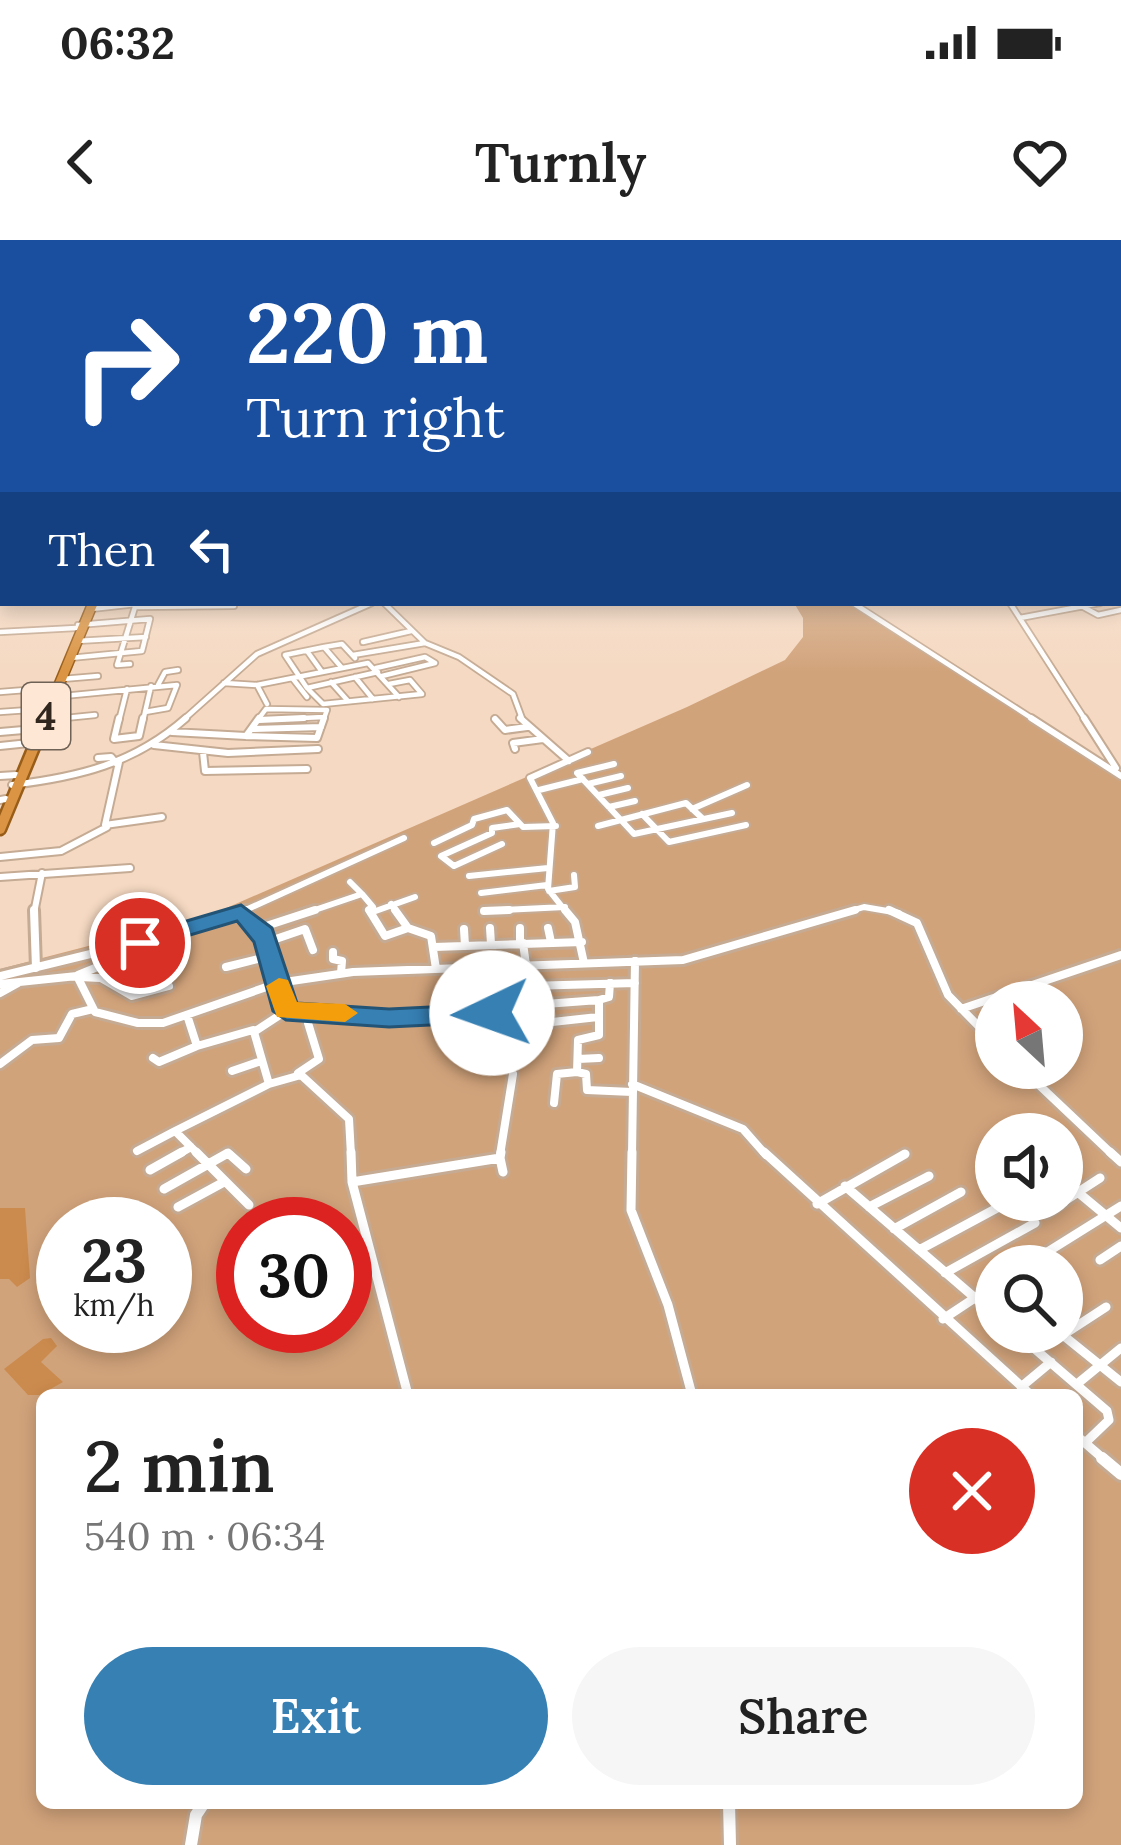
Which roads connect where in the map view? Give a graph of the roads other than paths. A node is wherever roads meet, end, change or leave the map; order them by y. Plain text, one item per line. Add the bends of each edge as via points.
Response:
1 (90, 606) edge
2 (136, 606) edge
3 (366, 606) edge
4 (387, 606) edge
5 (858, 606) edge
6 (1012, 606) edge
7 (1081, 606) edge
8 (1091, 606) edge
9 (1085, 608) junction
10 (1121, 610) edge
11 (1020, 618) junction
12 (130, 620) junction
13 (78, 630) junction
14 (411, 631) junction
15 (0, 632) edge
16 (146, 637) junction
17 (124, 638) junction
18 (363, 642) dead end
19 (425, 643) junction
20 (324, 647) junction
21 (307, 651) junction
22 (121, 654) junction
23 (353, 656) junction
24 (70, 658) junction
25 (130, 664) dead end
26 (360, 664) junction
27 (342, 668) junction
28 (178, 670) dead end
29 (322, 672) junction
30 (379, 672) junction
31 (98, 676) dead end
32 (355, 677) junction
33 (296, 678) junction
34 (61, 679) junction
35 (331, 682) junction
36 (223, 683) junction
37 (388, 684) junction
38 (155, 685) junction
39 (257, 685) junction
40 (307, 688) junction
41 (127, 689) junction
42 (0, 692) edge
43 (52, 693) junction
44 (307, 697) dead end
45 (399, 697) junction
46 (373, 699) junction
47 (348, 701) junction
48 (267, 704) dead end
49 (0, 712) edge
50 (145, 712) junction
51 (94, 715) dead end
52 (495, 718) dead end
53 (40, 721) junction
54 (13, 727) dead end
55 (529, 727) junction
56 (0, 732) edge
57 (170, 732) junction
58 (249, 733) junction
59 (544, 739) junction
60 (127, 742) dead end
61 (29, 743) junction
62 (152, 745) junction
63 (0, 746) edge
64 (318, 749) dead end
65 (515, 749) dead end
66 (203, 752) junction
67 (588, 752) dead end
68 (247, 753) junction
69 (98, 758) dead end
70 (569, 761) junction
71 (119, 762) junction
72 (614, 764) dead end
73 (307, 769) dead end
74 (238, 771) junction
75 (1120, 775) edge
76 (0, 776) edge
77 (621, 776) dead end
78 (585, 782) junction
79 (747, 785) dead end
80 (628, 788) dead end
81 (539, 790) junction
82 (7, 795) edge
83 (598, 795) junction
84 (635, 801) dead end
85 (610, 807) junction
86 (664, 808) junction
87 (692, 808) junction
88 (732, 813) dead end
89 (642, 814) junction
90 (162, 817) dead end
91 (703, 819) junction
92 (621, 820) junction
93 (520, 824) junction
94 (681, 824) junction
95 (746, 825) dead end
96 (556, 826) junction
97 (598, 826) dead end
98 (107, 827) junction
99 (0, 829) edge
100 (658, 829) junction
101 (733, 829) junction
102 (710, 833) junction
103 (404, 838) dead end
104 (744, 840) dead end
105 (434, 843) dead end
106 (719, 843) dead end
107 (502, 844) dead end
108 (0, 857) edge
109 (130, 868) dead end
110 (548, 868) junction
111 (42, 874) junction
112 (574, 874) dead end
113 (469, 876) dead end
114 (0, 877) edge
115 (350, 882) dead end
116 (548, 888) junction
117 (481, 892) dead end
118 (362, 894) junction
119 (415, 897) dead end
120 (391, 904) junction
121 (565, 907) junction
122 (373, 908) junction
123 (484, 911) dead end
124 (241, 912) junction
125 (260, 928) junction
126 (408, 928) junction
127 (464, 928) dead end
128 (490, 928) dead end
129 (520, 928) dead end
130 (548, 928) dead end
131 (267, 942) junction
132 (582, 942) junction
133 (522, 943) junction
134 (550, 943) junction
135 (491, 944) junction
136 (465, 946) junction
137 (434, 947) junction
138 (314, 950) dead end
139 (333, 952) dead end
140 (1121, 955) edge
141 (270, 956) junction
142 (112, 962) dead end
143 (635, 962) junction
144 (584, 963) junction
145 (525, 965) junction
146 (226, 967) dead end
147 (36, 968) junction
148 (436, 969) junction
149 (341, 973) junction
150 (64, 974) junction
151 (78, 976) junction
152 (635, 982) junction
153 (0, 983) edge
154 (278, 983) junction
155 (610, 983) junction
156 (169, 986) dead end
157 (527, 986) junction
158 (599, 1000) junction
159 (532, 1005) junction
160 (93, 1009) junction
161 (959, 1010) junction
162 (286, 1011) junction
163 (489, 1011) junction
164 (511, 1012) dead end
165 (187, 1015) junction
166 (598, 1017) junction
167 (308, 1024) dead end
168 (975, 1025) edge
169 (254, 1030) junction
170 (196, 1046) junction
171 (487, 1048) dead end
172 (153, 1058) dead end
173 (598, 1058) dead end
174 (578, 1059) junction
175 (261, 1061) junction
176 (0, 1064) edge
177 (232, 1071) dead end
178 (577, 1072) junction
179 (297, 1074) junction
180 (513, 1074) dead end
181 (269, 1084) junction
182 (632, 1088) junction
183 (1043, 1089) edge
184 (554, 1103) dead end
185 (175, 1131) junction
186 (191, 1148) junction
187 (137, 1151) dead end
188 (905, 1154) dead end
189 (500, 1158) junction
190 (1121, 1162) edge
191 (207, 1166) junction
192 (150, 1169) dead end
193 (246, 1169) dead end
194 (503, 1172) dead end
195 (929, 1176) dead end
196 (1100, 1178) dead end
197 (224, 1182) junction
198 (352, 1182) junction
199 (845, 1186) junction
200 (164, 1189) dead end
201 (1083, 1189) edge
202 (961, 1192) dead end
203 (1083, 1196) edge
204 (240, 1197) edge
205 (192, 1199) edge
206 (818, 1204) junction
207 (1121, 1206) edge
208 (869, 1208) junction
209 (1106, 1215) junction
210 (975, 1220) edge
211 (1035, 1223) dead end
212 (894, 1228) junction
213 (1121, 1228) edge
214 (1058, 1245) edge
215 (1121, 1246) edge
216 (919, 1250) junction
217 (1100, 1260) dead end
218 (946, 1273) junction
219 (974, 1297) joint
220 (1106, 1307) dead end
221 (944, 1319) junction
222 (1083, 1321) edge
223 (1121, 1348) edge
224 (1083, 1351) edge
225 (1040, 1353) edge
226 (1051, 1362) junction
227 (1101, 1365) junction
228 (1121, 1382) edge
229 (1076, 1384) junction
230 (406, 1389) edge
231 (691, 1389) edge
232 (1024, 1389) edge
233 (1028, 1389) edge
234 (1081, 1389) edge
235 (1083, 1391) edge
236 (1083, 1437) edge
237 (1083, 1441) edge
238 (1121, 1474) edge
239 (200, 1809) edge
240 (729, 1809) edge
241 (191, 1845) edge
242 (730, 1845) edge

1 - 13 highway, 4
2 - 12 street
3 - 36 street via 272,646
4 - 14 street
5 - 75 street
6 - 11 street
7 - 9 street
8 - 9 street
9 - 10 street via 1099,615
9 - 11 street
11 - 75 street
12 - 13 street
12 - 16 street via 150,619
12 - 17 street
13 - 15 street
13 - 17 street
13 - 24 highway, 4
13 - 43 highway, 4
14 - 18 street
14 - 19 street
16 - 17 street
16 - 22 street via 142,651
17 - 22 street
19 - 23 street
19 - 55 street via 513,694
20 - 21 street
20 - 23 street via 342,644
20 - 27 street
21 - 29 street
21 - 33 street via 285,655
22 - 24 street
22 - 25 street via 118,665
23 - 26 street
24 - 34 highway, 4
26 - 27 street
26 - 30 street
27 - 29 street
28 - 38 street
29 - 33 street
30 - 30 street via 436,663 425,657
30 - 32 street
30 - 37 street
31 - 34 street
32 - 35 street
32 - 46 street
33 - 39 street
33 - 40 street
33 - 44 street
34 - 43 highway, 4
35 - 40 street
35 - 47 street
36 - 39 street
36 - 57 street
37 - 45 street
37 - 45 street via 410,680 422,694
38 - 41 street
38 - 50 street
38 - 50 street via 177,686 171,705
39 - 48 street
40 - 47 street via 320,704
41 - 43 street
41 - 50 street via 113,739 138,737
42 - 43 street
43 - 53 highway, 4
45 - 46 street
46 - 47 street
49 - 53 street
51 - 53 street
52 - 55 street via 506,730
53 - 54 street
53 - 56 street
53 - 61 highway, 4
53 - 82 highway, 4
55 - 59 street
57 - 58 street
57 - 62 street
58 - 58 street via 267,709 325,708 321,727
59 - 65 street via 513,743
59 - 70 street
60 - 71 street
61 - 63 street
61 - 82 highway, 4
62 - 66 street
62 - 71 street
64 - 68 street
66 - 68 street
66 - 74 street via 204,771
67 - 70 street
68 - 74 street
69 - 71 street
70 - 81 street via 530,778
71 - 82 street
71 - 98 street
72 - 78 street via 577,773
73 - 74 street
76 - 82 street
77 - 78 street
78 - 81 street
78 - 83 street
79 - 87 street
80 - 83 street
81 - 96 street
82 - 99 highway, 4
83 - 85 street
84 - 85 street
85 - 92 street
86 - 87 street
86 - 89 street
86 - 94 street
87 - 91 street
88 - 91 street
89 - 92 street
89 - 100 street
90 - 98 street
91 - 94 street
92 - 97 street
92 - 100 street via 634,834
93 - 96 street
93 - 105 street via 507,810
93 - 107 street via 492,827 441,856 454,866
94 - 100 street
95 - 101 street
96 - 110 street
98 - 108 street via 61,851
100 - 102 street via 669,842
101 - 102 street
101 - 104 street
102 - 106 street
103 - 124 street
109 - 111 street
110 - 113 street
110 - 116 street
111 - 114 street
111 - 147 street via 33,914
112 - 116 street via 575,887
115 - 118 street
116 - 117 street
116 - 121 street
118 - 122 street
118 - 125 street
119 - 120 street
120 - 122 street
120 - 126 street
121 - 123 street
121 - 132 street
122 - 126 street via 384,936
124 - 125 street
124 - 147 street
125 - 131 street
126 - 137 street via 427,932
127 - 136 street
128 - 135 street
129 - 133 street
130 - 134 street
131 - 138 street via 305,929
131 - 141 street
132 - 134 street
132 - 144 street
133 - 134 street
133 - 135 street
133 - 145 street
135 - 136 street
136 - 137 street
137 - 148 street
139 - 149 street via 343,961
140 - 161 street
141 - 146 street
141 - 154 street
142 - 151 street
143 - 144 street
143 - 152 street
143 - 161 street via 683,960 864,907 893,907 928,939
144 - 145 street
145 - 148 street
145 - 157 street
147 - 153 street
148 - 149 street
149 - 154 street
150 - 151 street
150 - 153 street
150 - 153 street
151 - 156 street via 101,978 132,996
151 - 160 street
152 - 155 street
152 - 182 street
154 - 162 street
154 - 165 street
155 - 157 street
155 - 158 street via 609,997
157 - 159 street
158 - 159 street
158 - 166 street
159 - 166 street via 537,1025
160 - 165 street via 142,1023
160 - 176 street via 72,1014 59,1038 36,1038
161 - 168 street
162 - 163 street via 389,1018
162 - 169 street
163 - 164 street
163 - 171 street
165 - 170 street
166 - 174 street via 599,1036 578,1039
167 - 179 street via 319,1059
169 - 170 street
169 - 175 street
170 - 172 street
173 - 174 street
174 - 178 street
175 - 177 street
175 - 181 street
178 - 182 street via 586,1074 587,1094
178 - 184 street via 557,1073
179 - 181 street
179 - 198 street via 349,1119
180 - 189 street
181 - 185 street
182 - 206 street via 742,1129
182 - 231 street via 633,1222 658,1275
183 - 190 street
185 - 186 street
185 - 187 street
186 - 191 street
186 - 192 street
188 - 199 street
189 - 194 street
189 - 198 street
191 - 193 street via 229,1153
191 - 197 street
191 - 200 street
195 - 208 street
196 - 201 street
197 - 204 street
197 - 205 street
198 - 230 street
199 - 206 street
199 - 208 street
202 - 212 street
203 - 209 street
206 - 221 street
207 - 209 street
208 - 212 street
209 - 213 street
209 - 214 street
210 - 216 street
211 - 218 street
212 - 216 street
215 - 217 street
216 - 218 street
218 - 219 street
219 - 221 street
220 - 222 street
221 - 232 street
223 - 227 street
224 - 227 street
225 - 226 street
226 - 229 street
226 - 233 street
227 - 228 street
227 - 229 street
229 - 234 street
235 - 236 street via 1110,1416
237 - 238 street
239 - 241 street
240 - 242 street

